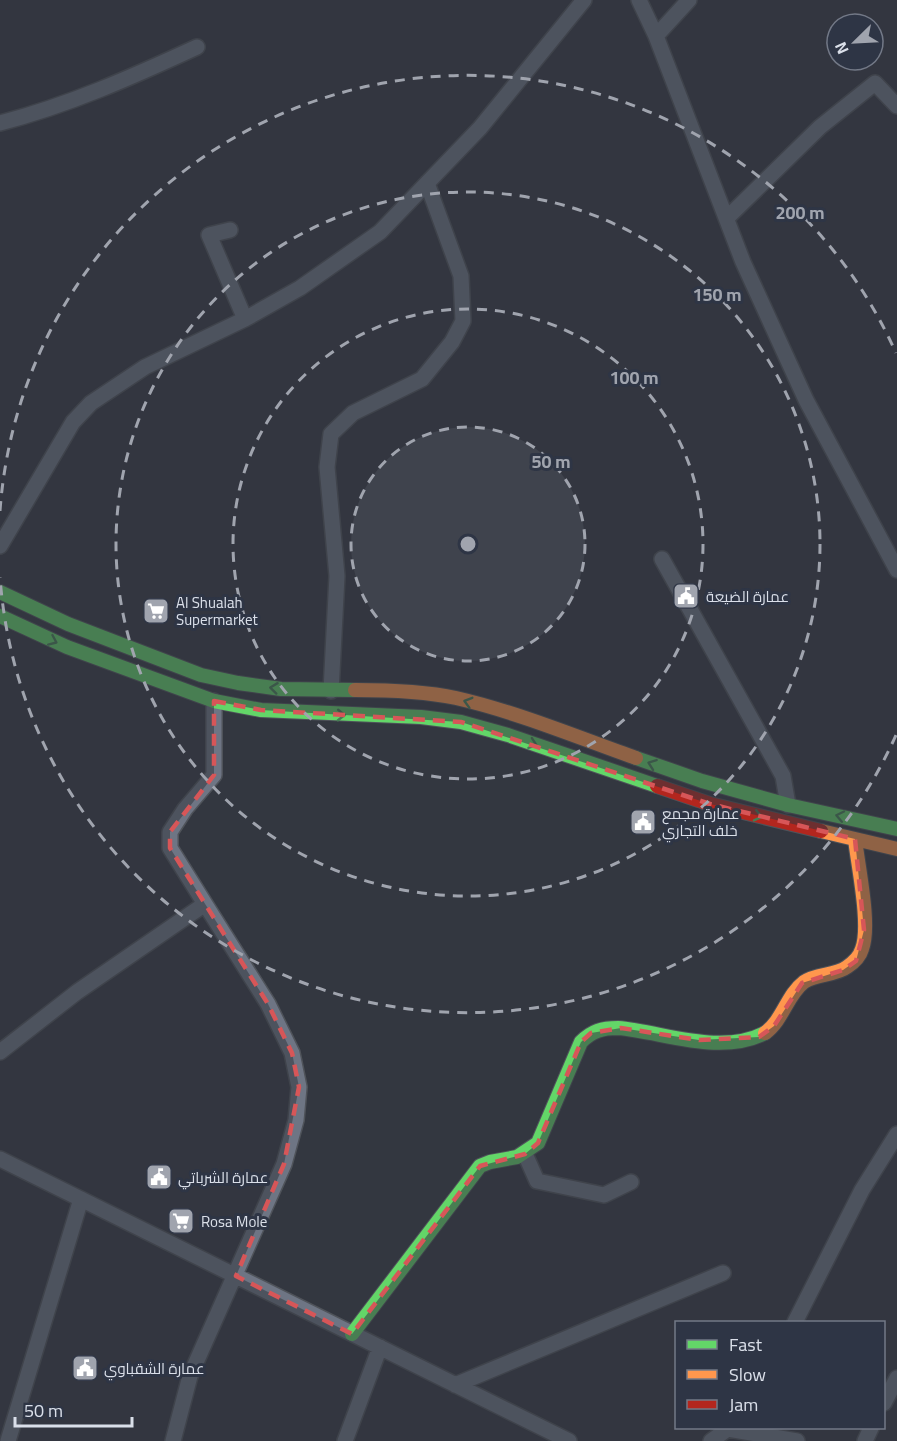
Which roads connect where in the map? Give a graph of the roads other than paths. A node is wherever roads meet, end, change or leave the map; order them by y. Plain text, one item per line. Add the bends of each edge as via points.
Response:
1 (584, 0) edge
2 (639, 0) edge
3 (689, 0) edge
4 (656, 36) junction
5 (197, 48) dead end
6 (897, 106) edge
7 (0, 123) edge
8 (427, 183) junction
9 (727, 218) junction
10 (230, 230) dead end
11 (244, 319) junction
12 (0, 546) edge
13 (662, 559) dead end
14 (897, 570) edge
15 (0, 592) edge
16 (0, 616) edge
17 (331, 691) junction
18 (214, 701) junction
19 (788, 805) junction
20 (897, 829) edge
21 (855, 839) junction
22 (897, 849) edge
23 (205, 904) junction
24 (0, 1052) edge
25 (897, 1134) edge
26 (525, 1154) junction
27 (0, 1159) edge
28 (631, 1182) dead end
29 (81, 1199) junction
30 (723, 1273) dead end
31 (236, 1276) junction
32 (796, 1321) edge
33 (352, 1334) junction
34 (380, 1347) junction
35 (897, 1378) edge
36 (455, 1385) junction
37 (885, 1401) edge
38 (727, 1429) edge
39 (733, 1429) edge
40 (8, 1441) edge
41 (173, 1441) edge
42 (345, 1441) edge
43 (569, 1441) edge
44 (711, 1441) edge
45 (797, 1441) edge

1 - 8 street via 480,128
2 - 4 street
3 - 4 street
4 - 9 street
5 - 7 street via 102,90
6 - 9 street via 875,83 820,127
8 - 11 street via 380,232 300,288
8 - 17 street via 460,276 463,321 452,342 422,379 353,413 331,434 327,467 337,576
9 - 14 street via 806,400
10 - 11 street via 209,235
11 - 12 street via 145,367 91,403 73,422
13 - 19 street via 783,776
17 -> 15 main road via 281,689 201,675 68,624
16 -> 18 main road via 67,647
19 -> 17 main road via 702,781 455,698 399,690
18 -> 21 main road via 261,710 461,722 710,804
18 - 23 street via 214,775 170,832 170,848
20 -> 19 main road
21 - 22 main road
21 - 26 main road via 864,930 863,948 856,961 843,970 802,983 774,1026 759,1037 699,1040 621,1028 591,1033 581,1042 538,1143
23 - 24 street via 77,992
23 - 31 street via 268,1004 292,1053 299,1087 296,1120 284,1164
25 - 32 street via 862,1190
26 - 28 street via 537,1181 604,1195
26 - 33 main road via 490,1160 480,1166
27 - 29 street
29 - 31 street
29 - 40 street
30 - 36 street
31 - 33 street
31 - 41 street via 190,1376
33 - 34 street
34 - 36 street
34 - 42 street
35 - 37 street
36 - 43 street
38 - 44 street
39 - 45 street

